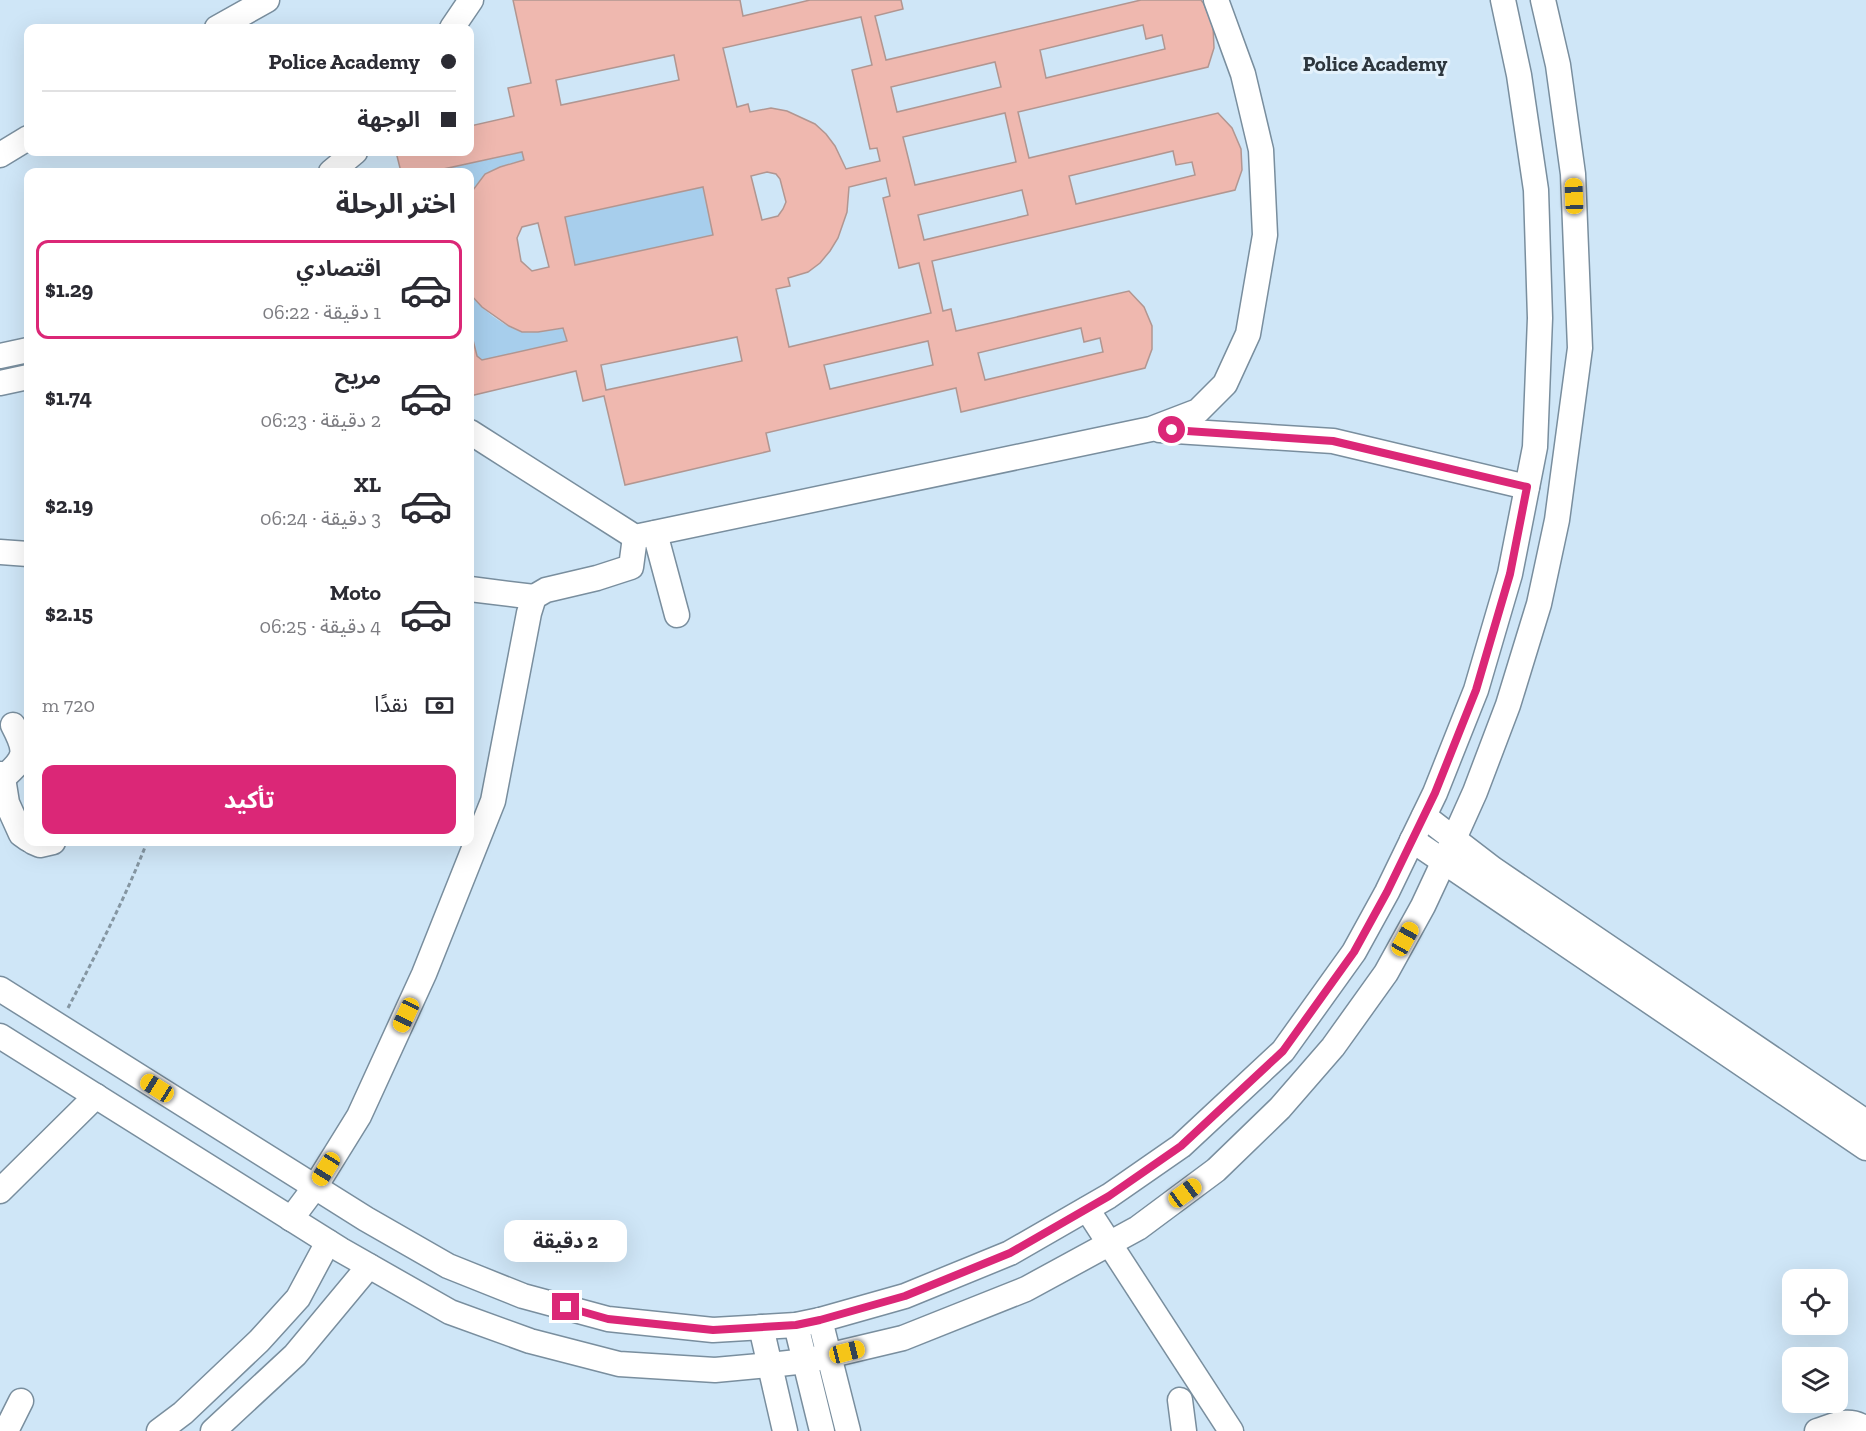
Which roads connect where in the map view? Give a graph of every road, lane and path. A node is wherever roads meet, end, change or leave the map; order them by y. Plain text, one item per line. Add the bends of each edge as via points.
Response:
1 (267, 0) edge
2 (471, 0) edge
3 (1216, 0) edge
4 (1503, 0) edge
5 (1543, 0) edge
6 (224, 24) edge
7 (455, 24) edge
8 (24, 140) edge
9 (0, 155) edge
10 (350, 156) edge
11 (336, 168) edge
12 (24, 351) edge
13 (0, 356) edge
14 (24, 378) edge
15 (0, 383) edge
16 (1152, 429) junction
17 (474, 434) edge
18 (1527, 487) junction
19 (645, 535) junction
20 (0, 552) edge
21 (24, 554) edge
22 (474, 590) edge
23 (534, 597) junction
24 (677, 615) dead end
25 (14, 724) edge
26 (1, 776) edge
27 (1424, 816) junction
28 (24, 836) edge
29 (1454, 839) junction
30 (1412, 840) junction
31 (145, 846) edge
32 (1444, 861) junction
33 (0, 989) edge
34 (58, 1026) junction
35 (0, 1036) edge
36 (96, 1096) junction
37 (1866, 1122) edge
38 (1866, 1148) edge
39 (315, 1187) junction
40 (0, 1191) edge
41 (1087, 1209) junction
42 (291, 1218) junction
43 (328, 1242) junction
44 (1109, 1243) junction
45 (369, 1266) junction
46 (820, 1320) junction
47 (796, 1325) junction
48 (761, 1327) junction
49 (817, 1359) junction
50 (770, 1365) junction
51 (1180, 1400) dead end
52 (21, 1401) dead end
53 (1866, 1429) edge
54 (6, 1431) edge
55 (159, 1431) edge
56 (213, 1431) edge
57 (785, 1431) edge
58 (822, 1431) edge
59 (848, 1431) edge
60 (1184, 1431) edge
61 (1231, 1431) edge
62 (1817, 1431) edge

1 - 6 street
2 - 7 street
3 - 16 street via 1242,74 1262,150 1265,235 1248,334 1225,384 1198,411
4 - 18 street via 1536,190 1540,318 1534,447
5 - 29 street via 1558,65 1573,174 1580,348 1557,520 1539,604 1508,705
8 - 9 street
10 - 11 street
12 - 13 street
14 - 15 street
16 - 18 street via 1333,441
16 - 19 street
17 - 19 street
18 - 27 street via 1510,574 1476,690
19 - 23 street via 631,567 546,590
19 - 24 street
20 - 21 street
22 - 23 street
23 - 39 street via 493,801 424,974 359,1116
25 - 26 street via 23,747 21,758
26 - 28 street via 7,803
27 - 29 street
27 - 30 street
29 - 32 street
29 - 37 street
30 - 32 street
30 - 41 street via 1354,952 1283,1051 1181,1146
31 - 34 path
32 - 38 street
32 - 44 street via 1386,972 1333,1047 1287,1100 1216,1170 1138,1228
33 - 34 street
34 - 39 street
35 - 36 street
36 - 40 street
36 - 42 street
39 - 42 street
39 - 48 street via 448,1266 523,1296 608,1319 713,1330
41 - 44 street
41 - 46 street via 1010,1253 905,1296
42 - 43 street
43 - 45 street
43 - 55 street via 298,1298 259,1341
44 - 49 street via 1026,1289 903,1338
44 - 61 street
45 - 50 street via 450,1312 530,1341 619,1364 715,1370
45 - 56 street via 295,1355
46 - 47 street
46 - 49 street
47 - 48 street
47 - 49 street
48 - 50 street
49 - 50 street
49 - 58 street
49 - 59 street
50 - 57 street
51 - 60 street
52 - 54 street
53 - 62 street via 1858,1423 1841,1423

